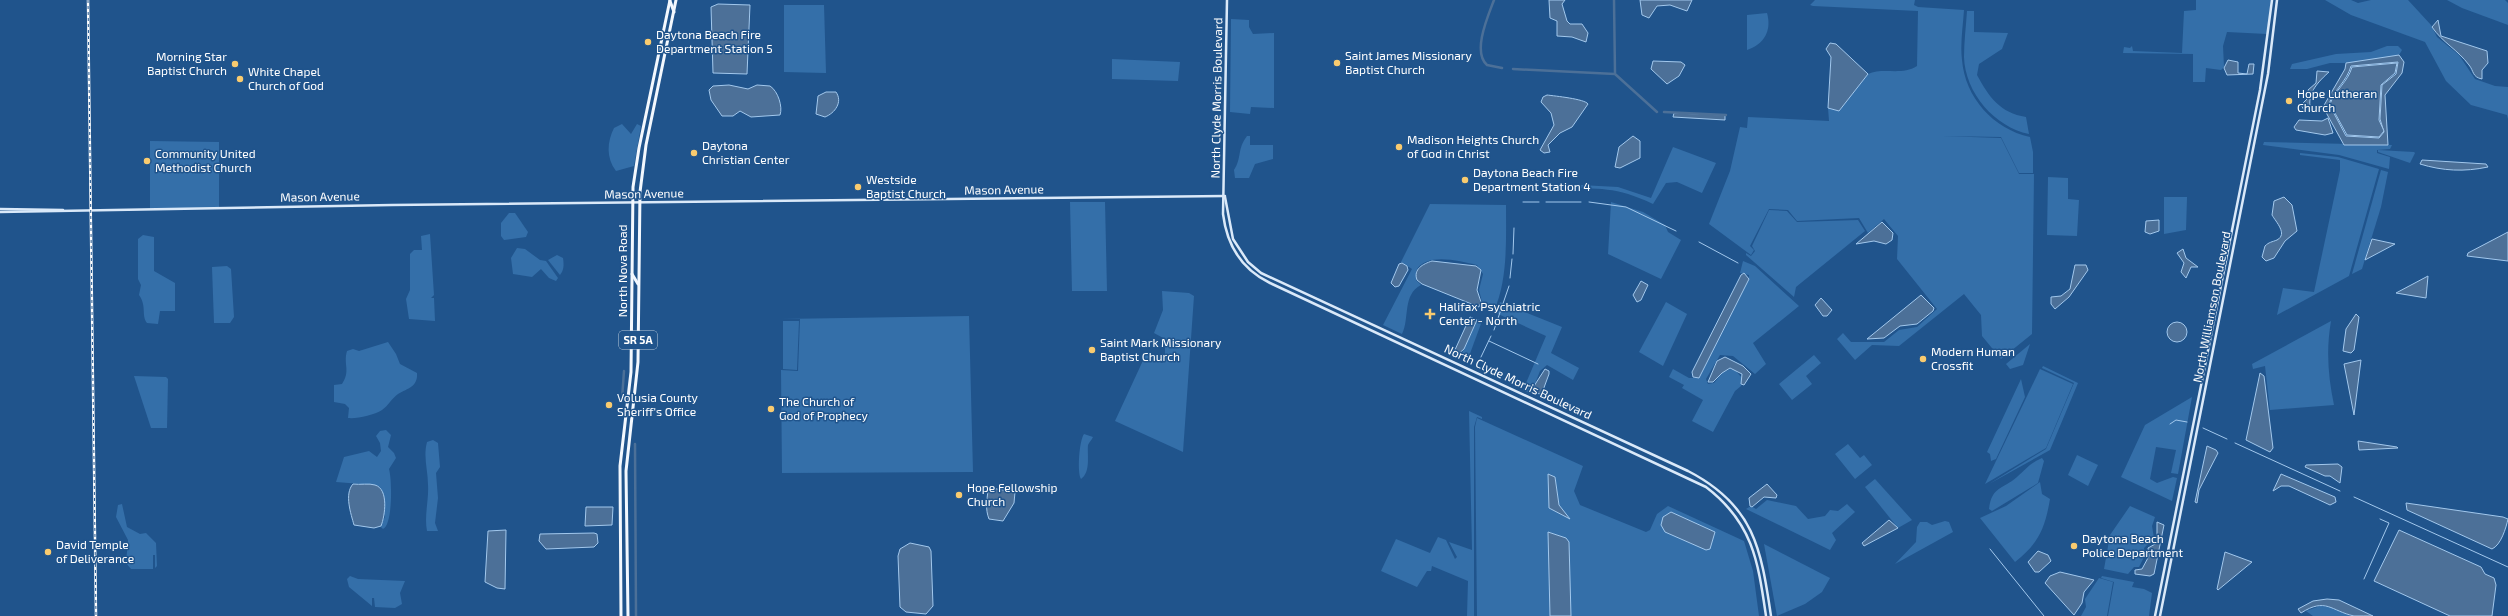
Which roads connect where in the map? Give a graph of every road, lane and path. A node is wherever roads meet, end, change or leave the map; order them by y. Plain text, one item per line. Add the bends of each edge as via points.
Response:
1 (676, 0) edge
2 (1227, 0) edge
3 (2272, 0) edge
4 (2277, 0) edge
5 (670, 1) edge
6 (674, 13) junction
7 (1225, 196) junction
8 (632, 204) junction
9 (639, 204) junction
10 (0, 209) edge
11 (63, 211) junction
12 (0, 212) edge
13 (1240, 252) junction
14 (1236, 255) junction
15 (632, 272) junction
16 (638, 284) junction
17 (621, 616) edge
18 (628, 616) edge
19 (1766, 616) edge
20 (1771, 616) edge
21 (2155, 616) edge
22 (2160, 616) edge

1 - 6 main road, North Nova Road / SR 5A
2 - 7 main road, North Clyde Morris Boulevard
3 - 21 main road, North Williamson Boulevard via 2260,90
4 - 22 main road, North Williamson Boulevard via 2266,82
5 - 6 main road
5 - 8 main road, North Nova Road / SR 5A via 638,154
6 - 9 main road, North Nova Road / SR 5A via 646,145
7 - 9 main road, Mason Avenue
7 - 13 main road, North Clyde Morris Boulevard via 1228,202 1230,231
7 - 14 main road, North Clyde Morris Boulevard via 1225,227
8 - 9 main road, Mason Avenue
8 - 11 main road, Mason Avenue
8 - 15 main road, North Nova Road / SR 5A
9 - 16 main road, North Nova Road / SR 5A
10 - 11 main road, Mason Avenue
11 - 12 main road, Mason Avenue
13 - 14 main road
13 - 20 main road, North Clyde Morris Boulevard via 1254,268 1276,280 1639,448 1711,484 1731,502 1753,535 1763,560
14 - 19 main road, North Clyde Morris Boulevard via 1249,270 1262,279 1706,487 1735,514 1749,537 1758,562
15 - 16 main road
15 - 17 main road, North Nova Road / SR 5A via 631,372 620,471
16 - 18 main road, North Nova Road / SR 5A via 637,380 626,462

